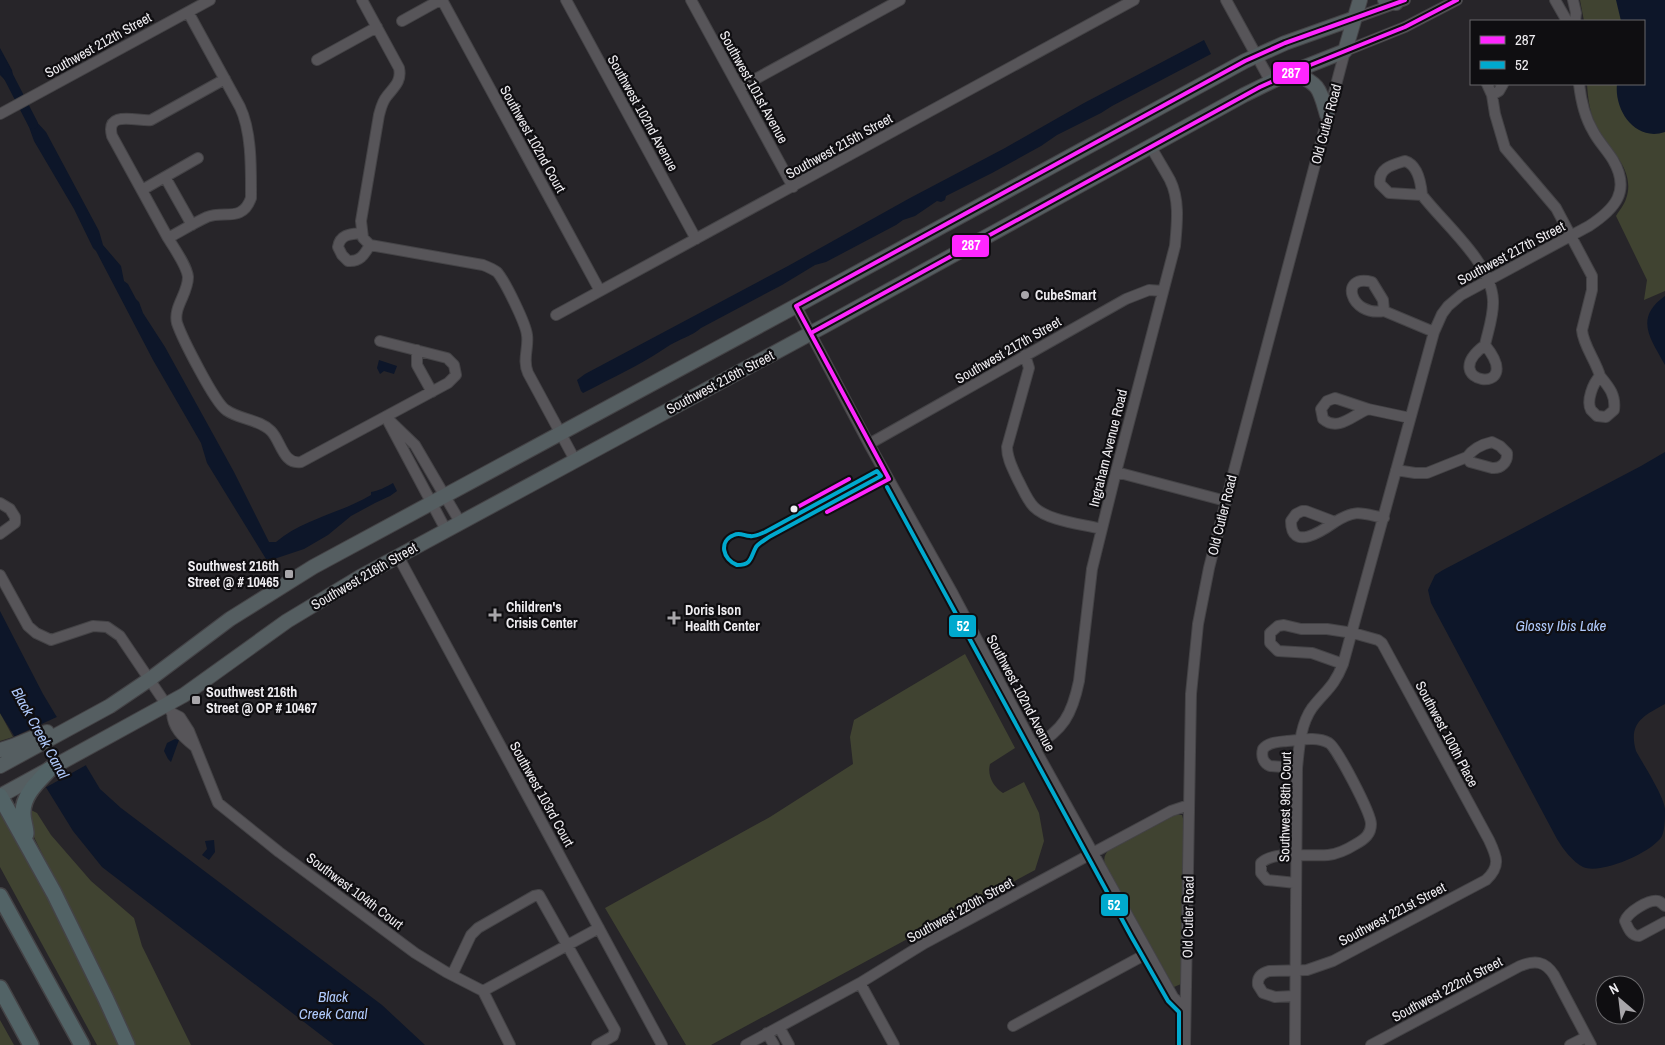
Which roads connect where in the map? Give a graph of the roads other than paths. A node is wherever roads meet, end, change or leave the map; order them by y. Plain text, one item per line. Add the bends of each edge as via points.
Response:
1 (210, 0) edge
2 (362, 0) edge
3 (441, 0) edge
4 (566, 0) edge
5 (691, 0) edge
6 (900, 0) edge
7 (1134, 0) edge
8 (1226, 0) edge
9 (1360, 0) edge
10 (1457, 0) edge
11 (1555, 0) edge
12 (1573, 0) edge
13 (1395, 1) edge
14 (188, 12) junction
15 (1355, 18) junction
16 (1566, 20) edge
17 (1575, 20) edge
18 (402, 21) dead end
19 (378, 27) junction
20 (1346, 51) junction
21 (1256, 55) junction
22 (317, 60) dead end
23 (1293, 72) junction
24 (225, 79) junction
25 (1271, 82) junction
26 (1487, 85) edge
27 (1502, 85) edge
28 (1580, 85) edge
29 (739, 88) junction
30 (1492, 95) junction
31 (0, 114) edge
32 (1327, 114) junction
33 (1150, 147) junction
34 (198, 158) dead end
35 (165, 177) junction
36 (793, 186) junction
37 (142, 190) junction
38 (1422, 195) dead end
39 (192, 225) junction
40 (361, 233) junction
41 (1572, 236) junction
42 (168, 238) junction
43 (696, 239) junction
44 (370, 245) junction
45 (1488, 280) junction
46 (600, 291) junction
47 (1163, 291) junction
48 (796, 306) junction
49 (1384, 311) dead end
50 (556, 315) dead end
51 (1434, 332) junction
52 (811, 333) junction
53 (380, 341) dead end
54 (1485, 346) dead end
55 (417, 350) junction
56 (1025, 356) junction
57 (1600, 376) dead end
58 (432, 392) junction
59 (1368, 409) dead end
60 (386, 417) junction
61 (1410, 418) junction
62 (560, 434) junction
63 (870, 444) junction
64 (419, 452) junction
65 (1467, 457) dead end
66 (408, 458) junction
67 (575, 460) junction
68 (1396, 470) junction
69 (1116, 472) junction
70 (445, 496) junction
71 (1226, 501) junction
72 (0, 503) edge
73 (432, 503) junction
74 (1384, 518) junction
75 (460, 522) junction
76 (1335, 522) dead end
77 (1101, 529) junction
78 (446, 530) junction
79 (0, 534) edge
80 (398, 556) junction
81 (0, 575) edge
82 (1353, 633) junction
83 (1343, 664) junction
84 (150, 679) junction
85 (170, 709) junction
86 (1301, 740) junction
87 (1034, 747) junction
88 (10, 751) edge
89 (0, 766) edge
90 (1297, 768) junction
91 (50, 769) joint
92 (33, 782) junction
93 (0, 795) edge
94 (1190, 805) junction
95 (26, 843) junction
96 (1092, 854) junction
97 (1297, 856) junction
98 (1495, 868) joint
99 (1296, 883) junction
100 (0, 896) edge
101 (1665, 906) edge
102 (1665, 922) edge
103 (599, 928) junction
104 (567, 945) junction
105 (1148, 953) junction
106 (1294, 970) junction
107 (452, 975) junction
108 (860, 983) junction
109 (0, 988) edge
110 (483, 991) junction
111 (1294, 996) junction
112 (1185, 1009) junction
113 (1013, 1026) dead end
114 (779, 1027) junction
115 (764, 1039) edge
116 (1588, 1041) edge
117 (31, 1045) edge
118 (82, 1045) edge
119 (127, 1045) edge
120 (510, 1045) edge
121 (597, 1045) edge
122 (662, 1045) edge
123 (746, 1045) edge
124 (774, 1045) edge
125 (789, 1045) edge
126 (894, 1045) edge
127 (1185, 1045) edge
128 (1295, 1045) edge
129 (1371, 1045) edge
130 (1570, 1045) edge

1 - 14 street, Southwest 212th Street
2 - 19 street
3 - 18 street
3 - 46 street, Southwest 102nd Court
4 - 43 street, Southwest 102nd Avenue
5 - 29 street, Southwest 101st Avenue
6 - 29 street
7 - 36 street, Southwest 215th Street
8 - 21 street
9 - 15 main road, Old Cutler Road
10 - 20 street, Southwest 216th Street via 1405,27
11 - 16 street
12 - 17 street
13 - 15 street
14 - 24 street
14 - 31 street, Southwest 212th Street
15 - 20 main road, Old Cutler Road
15 - 21 main road
19 - 22 street
19 - 40 street via 399,68 400,78 382,103
20 - 23 main road, Southwest 216th Street
20 - 32 street, Old Cutler Road
21 - 25 street
21 - 48 main road
23 - 25 main road, Southwest 216th Street
23 - 32 main road via 1314,83
24 - 37 street via 151,120 129,117 115,122 112,136
24 - 39 street via 247,124 250,198 246,208 237,214 214,215
25 - 33 main road, Southwest 216th Street
26 - 30 street
27 - 30 street
28 - 41 street, Southwest 217th Street via 1584,113 1616,167 1620,188 1615,204 1607,214
29 - 36 street, Southwest 101st Avenue
30 - 41 street via 1505,148 1551,201
32 - 71 street, Old Cutler Road
33 - 47 street, Ingraham Avenue Road via 1170,182 1176,200 1175,246
33 - 52 main road, Southwest 216th Street
34 - 35 street
35 - 37 street
35 - 39 street
36 - 43 street, Southwest 215th Street
37 - 42 street
38 - 45 street via 1470,250
39 - 42 street
40 - 44 street
40 - 44 street via 348,234 340,240 338,247 342,256 348,261 356,261
41 - 45 street, Southwest 217th Street
41 - 57 street via 1593,280 1582,335
42 - 60 street via 188,277 177,311 177,324 223,408 266,427 274,434 287,458 297,463
43 - 46 street, Southwest 215th Street
44 - 62 street via 483,265 497,273 526,330 526,369
45 - 51 street, Southwest 217th Street via 1453,301 1442,314
45 - 54 street via 1494,302
46 - 50 street, Southwest 215th Street
47 - 56 street, Southwest 217th Street via 1149,290 1135,295
47 - 69 street, Ingraham Avenue Road
48 - 52 street, Southwest 102nd Avenue
48 - 62 main road
49 - 51 street
51 - 61 street, Southwest 217th Street
52 - 63 street, Southwest 102nd Avenue
52 - 67 main road, Southwest 216th Street
53 - 55 street
55 - 58 street via 417,365
55 - 58 street via 446,358 456,370 452,380
56 - 63 street, Southwest 217th Street
56 - 77 street via 1029,368 1008,447 1010,463 1036,509 1053,518
58 - 60 street
59 - 61 street
60 - 64 street via 410,438
60 - 66 street
61 - 68 street, Southwest 217th Street
62 - 67 street
62 - 70 main road
63 - 87 street, Southwest 102nd Avenue
64 - 66 street
64 - 70 street
65 - 68 street via 1427,474
66 - 73 street
67 - 75 main road, Southwest 216th Street
68 - 74 street, Southwest 98th Court
69 - 71 street
69 - 77 street, Ingraham Avenue Road
70 - 73 main road
70 - 75 street
71 - 94 street, Old Cutler Road via 1207,577 1194,650
72 - 79 street via 16,517 15,523
73 - 78 street
73 - 84 main road via 268,593
74 - 76 street via 1358,512
74 - 82 street, Southwest 98th Court
75 - 78 main road, Southwest 216th Street
77 - 87 street, Ingraham Avenue Road via 1090,580 1075,699 1068,718 1060,728
78 - 80 main road, Southwest 216th Street
80 - 85 main road, Southwest 216th Street via 299,613
80 - 103 street, Southwest 103rd Court
81 - 84 street via 28,626 36,633 51,640 93,626 107,627 120,636
82 - 83 street, Southwest 98th Court
82 - 83 street, Southwest 100th Place via 1284,625 1270,633 1270,643 1278,651 1312,653
82 - 98 street, Southwest 100th Place via 1378,640 1385,647 1495,853
83 - 86 street, Southwest 98th Court via 1334,684 1308,715
84 - 85 street, Southwest 104th Court
84 - 88 main road via 74,726
85 - 91 main road, Southwest 216th Street
85 - 107 street, Southwest 104th Court via 189,731 218,803 414,953
86 - 90 street, Southwest 98th Court
86 - 90 street via 1270,744 1265,746 1262,754 1270,766
86 - 97 street via 1321,741 1333,747 1367,809 1371,825 1365,838 1342,851
87 - 96 street, Southwest 102nd Avenue
88 - 89 main road
90 - 97 street, Southwest 98th Court
91 - 92 highway
92 - 93 main road
92 - 95 highway via 23,808
93 - 95 highway
94 - 96 street, Southwest 220th Street via 1171,811
94 - 112 street, Old Cutler Road
95 - 119 highway
96 - 105 street, Southwest 102nd Avenue
96 - 108 street, Southwest 220th Street via 925,943
97 - 99 street, Southwest 98th Court
97 - 99 street via 1267,858 1260,866 1261,875 1267,880
98 - 106 street, Southwest 221st Street via 1491,876 1479,884 1333,960 1307,970
99 - 106 street, Southwest 98th Court
100 - 118 highway
101 - 102 street via 1651,902 1630,912 1625,921 1636,936
103 - 104 street
103 - 122 street, Southwest 103rd Court
104 - 107 street via 539,895 534,896 478,928 471,935
104 - 110 street
104 - 121 street via 615,1030 613,1036
105 - 112 street, Southwest 102nd Avenue via 1173,997
105 - 113 street
106 - 111 street, Southwest 98th Court
106 - 111 street, Southwest 221st Street via 1269,971 1261,974 1257,982 1260,990 1268,996
107 - 110 street, Southwest 104th Court
108 - 114 street, Southwest 220th Street
108 - 126 street
109 - 117 highway
110 - 120 street
111 - 128 street, Southwest 98th Court
112 - 127 street, Old Cutler Road
114 - 115 street, Southwest 220th Street
114 - 125 street
115 - 123 street, Southwest 220th Street
115 - 124 street
116 - 129 street, Southwest 222nd Street via 1554,975 1546,964 1538,962 1520,966
116 - 130 street

